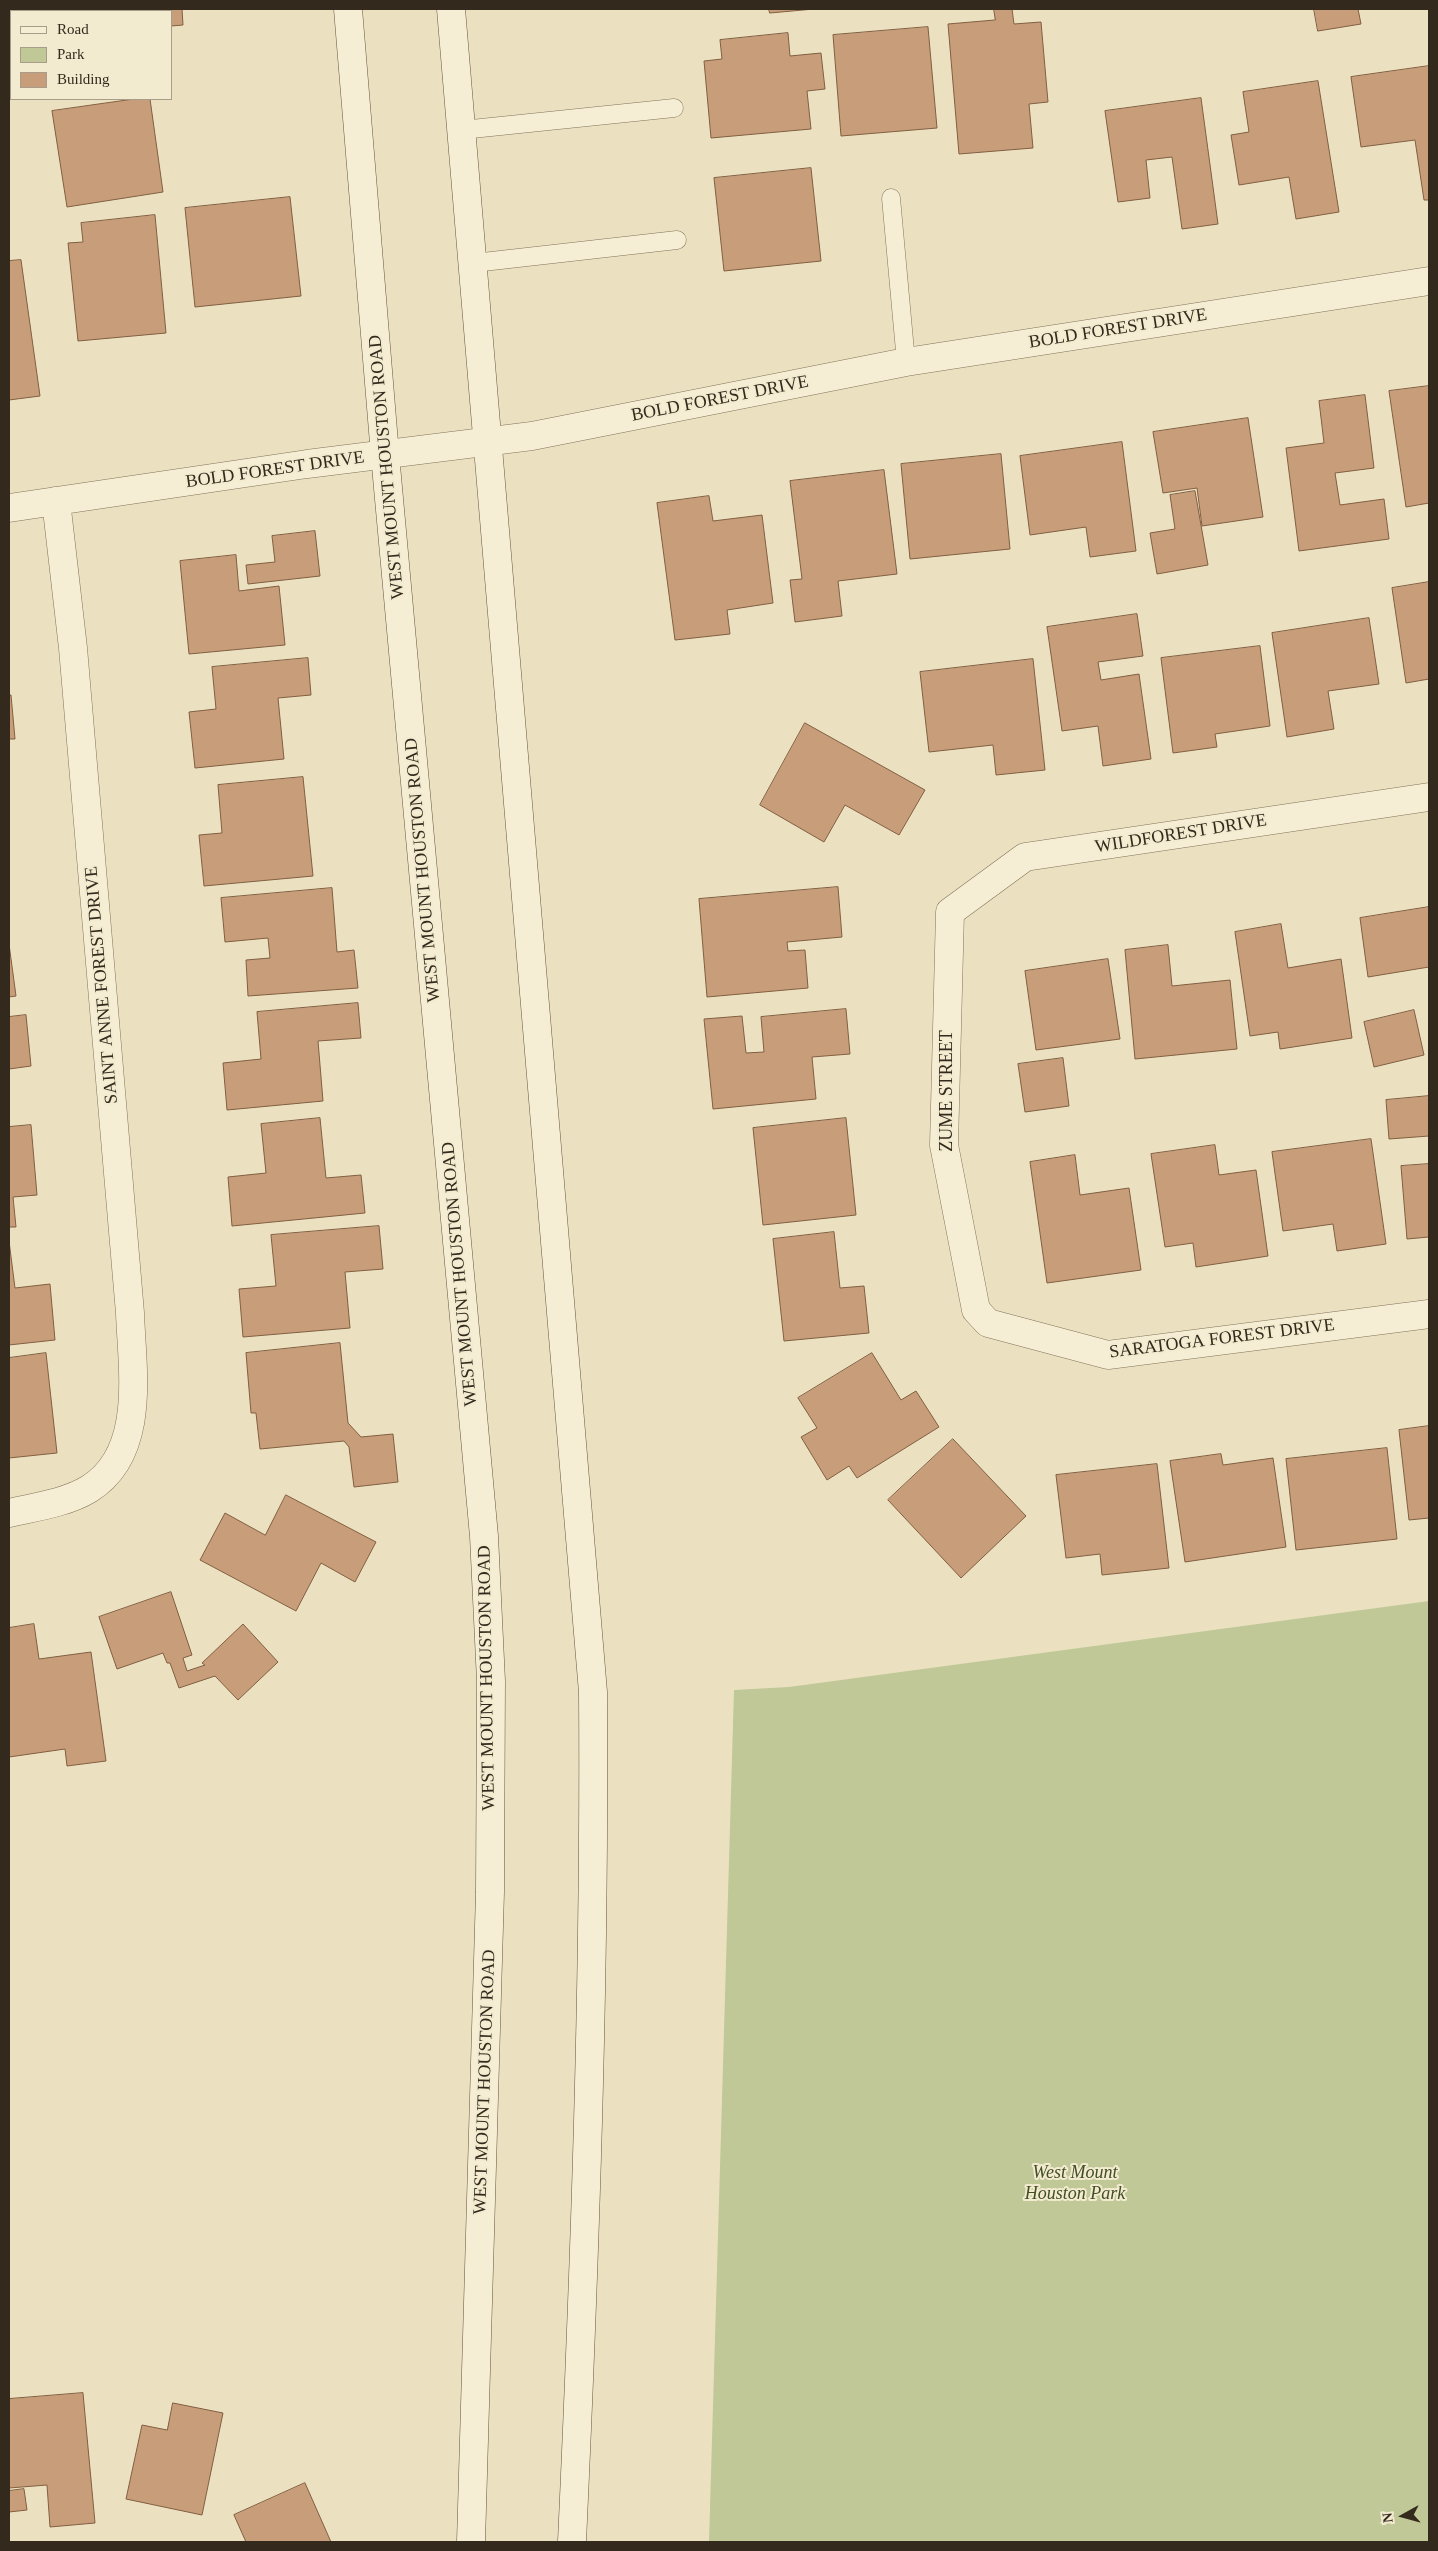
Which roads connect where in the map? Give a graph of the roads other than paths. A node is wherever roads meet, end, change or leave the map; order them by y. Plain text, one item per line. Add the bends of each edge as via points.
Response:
1 (348, 9) edge
2 (451, 9) edge
3 (674, 108) dead end
4 (462, 130) junction
5 (891, 198) dead end
6 (677, 240) dead end
7 (474, 263) junction
8 (1429, 281) edge
9 (906, 362) junction
10 (487, 442) junction
11 (385, 455) junction
12 (56, 501) junction
13 (9, 508) edge
14 (1429, 796) edge
15 (950, 912) joint
16 (1429, 1314) edge
17 (988, 1323) joint
18 (9, 1513) edge
19 (471, 2542) edge
20 (572, 2542) edge

1 - 11 main road, WEST MOUNT HOUSTON ROAD
2 - 4 main road
3 - 4 lane
4 - 7 main road
5 - 9 lane
6 - 7 lane
7 - 10 main road
8 - 9 main road, BOLD FOREST DRIVE
9 - 10 main road, BOLD FOREST DRIVE via 532,436
10 - 11 main road, BOLD FOREST DRIVE
10 - 20 main road via 593,1692 593,1951 583,2319
11 - 12 main road, BOLD FOREST DRIVE
11 - 19 main road, WEST MOUNT HOUSTON ROAD via 484,1536 490,1671 490,1892
12 - 13 main road, BOLD FOREST DRIVE
12 - 18 main road, SAINT ANNE FOREST DRIVE via 74,648 130,1313 133,1398 128,1434 113,1467 89,1489 56,1502
14 - 15 main road, WILDFOREST DRIVE via 1025,857
15 - 17 main road, ZUME STREET via 944,1145 976,1310
16 - 17 main road, SARATOGA FOREST DRIVE via 1108,1355

